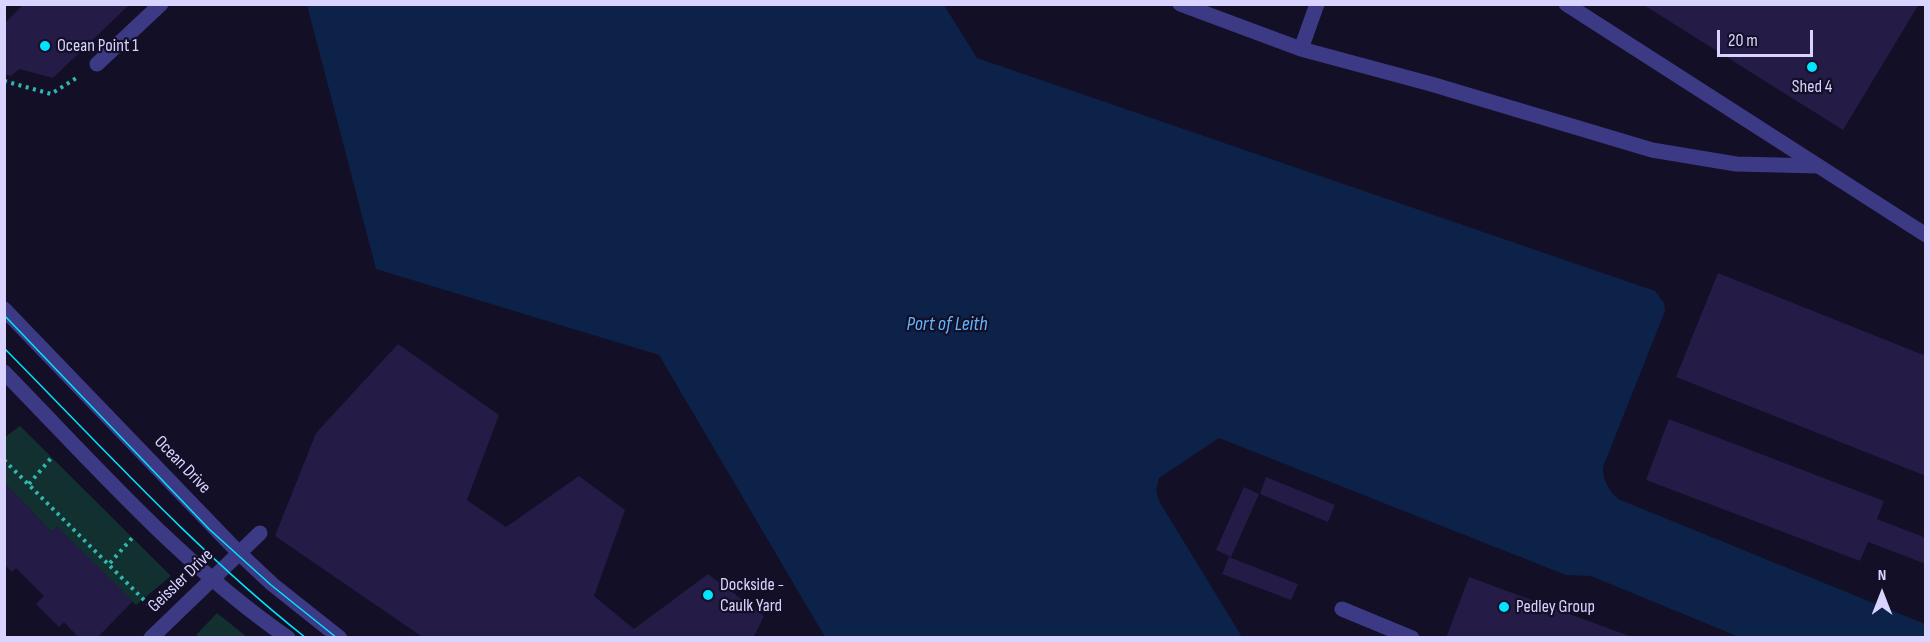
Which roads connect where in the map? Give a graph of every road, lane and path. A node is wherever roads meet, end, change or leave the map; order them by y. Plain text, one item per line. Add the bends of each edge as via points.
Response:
1 (161, 4) edge
2 (1180, 4) edge
3 (1317, 4) edge
4 (1566, 4) edge
5 (1301, 49) junction
6 (97, 64) joint
7 (4, 81) edge
8 (1818, 166) junction
9 (1926, 235) edge
10 (4, 309) edge
11 (4, 372) edge
12 (55, 454) dead end
13 (4, 460) edge
14 (28, 484) junction
15 (260, 533) dead end
16 (136, 534) dead end
17 (239, 553) junction
18 (110, 563) junction
19 (212, 578) junction
20 (1341, 609) dead end
21 (166, 623) junction
22 (151, 638) edge
23 (288, 638) edge
24 (340, 638) edge
25 (1412, 638) edge

1 - 6 street
2 - 5 street
3 - 5 street
4 - 8 street
5 - 8 street via 1652,150 1736,164
6 - 7 path via 51,94
8 - 9 street
10 - 17 street, Ocean Drive
11 - 19 street
12 - 14 path
13 - 14 path
14 - 18 path
15 - 17 street, Geissler Drive
16 - 18 path
17 - 19 street, Geissler Drive
17 - 24 street, Ocean Drive
18 - 21 path
19 - 21 street, Geissler Drive
19 - 23 street
20 - 25 street
21 - 22 street, Geissler Drive

